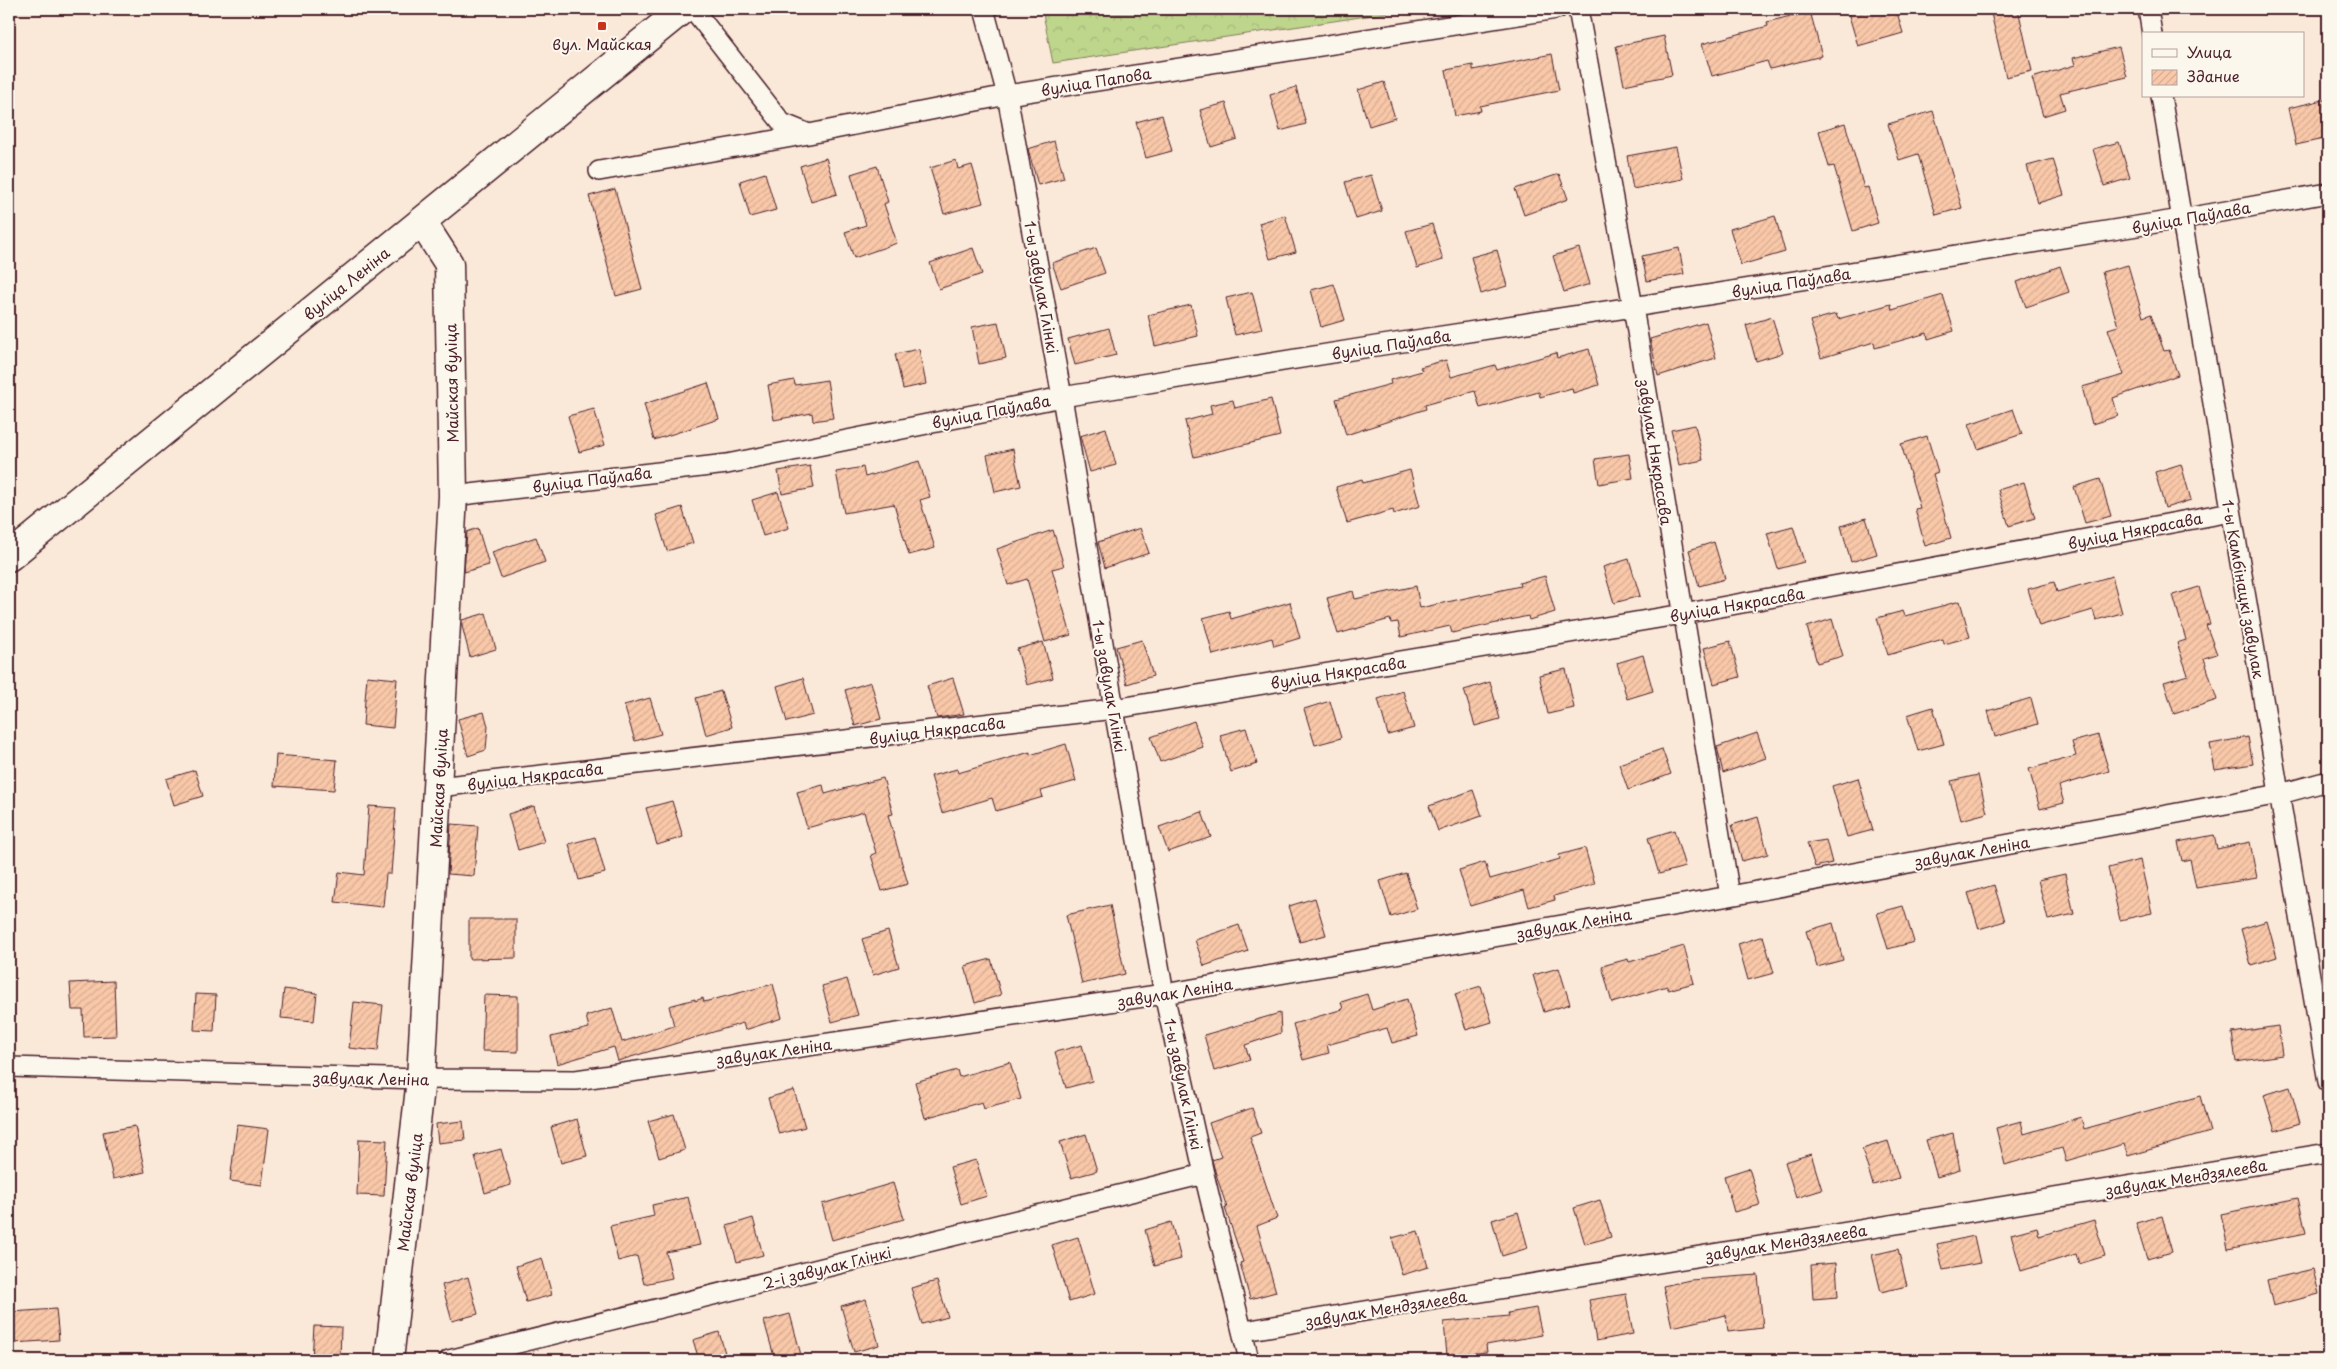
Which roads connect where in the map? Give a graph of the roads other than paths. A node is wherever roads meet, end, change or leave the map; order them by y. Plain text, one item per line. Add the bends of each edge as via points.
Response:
1 (683, 9) edge
2 (693, 9) edge
3 (984, 9) edge
4 (1556, 9) edge
5 (1578, 9) edge
6 (2148, 9) edge
7 (2152, 32) edge
8 (1007, 94) junction
9 (2161, 98) edge
10 (809, 134) junction
11 (599, 170) dead end
12 (2328, 192) edge
13 (2181, 219) junction
14 (422, 222) junction
15 (1633, 307) junction
16 (1062, 397) junction
17 (454, 496) junction
18 (2231, 512) junction
19 (9, 557) edge
20 (1683, 614) junction
21 (1114, 709) junction
22 (2328, 781) edge
23 (438, 788) junction
24 (2280, 794) junction
25 (1730, 896) junction
26 (1164, 994) junction
27 (9, 1067) edge
28 (421, 1079) junction
29 (2328, 1082) edge
30 (2328, 1153) edge
31 (1204, 1174) junction
32 (1244, 1331) junction
33 (389, 1360) edge
34 (449, 1360) edge
35 (1249, 1360) edge

1 - 14 street, вуліца Леніна
2 - 10 street via 782,123
3 - 8 street, 1-ы завулак Глінкі
4 - 8 street, вуліца Папова
5 - 15 street, завулак Някрасава
6 - 7 street
8 - 10 street, вуліца Папова
8 - 16 street, 1-ы завулак Глінкі
9 - 13 street, 1-ы Камбінацкі завулак
10 - 11 street, вуліца Папова
12 - 13 street, вуліца Паўлава
13 - 15 street, вуліца Паўлава
13 - 18 street, 1-ы Камбінацкі завулак
14 - 17 street, Майская вуліца via 448,264
14 - 19 street, вуліца Леніна
15 - 16 street, вуліца Паўлава
15 - 20 street, завулак Някрасава
16 - 17 street, вуліца Паўлава via 727,464
16 - 21 street, 1-ы завулак Глінкі
17 - 23 street, Майская вуліца
18 - 20 street, вуліца Някрасава
18 - 24 street, 1-ы Камбінацкі завулак
20 - 21 street, вуліца Някрасава
20 - 25 street, завулак Някрасава
21 - 23 street, вуліца Някрасава
21 - 26 street, 1-ы завулак Глінкі
22 - 24 street, завулак Леніна
23 - 28 street, Майская вуліца
24 - 25 street, завулак Леніна
24 - 29 street, 1-ы Камбінацкі завулак
25 - 26 street, завулак Леніна
26 - 28 street, завулак Леніна via 576,1080
26 - 31 street, 1-ы завулак Глінкі
27 - 28 street, завулак Леніна
28 - 33 street, Майская вуліца
30 - 32 street, завулак Мендзялеева
31 - 32 street, 1-ы завулак Глінкі
31 - 34 street, 2-і завулак Глінкі
32 - 35 street, 1-ы завулак Глінкі

